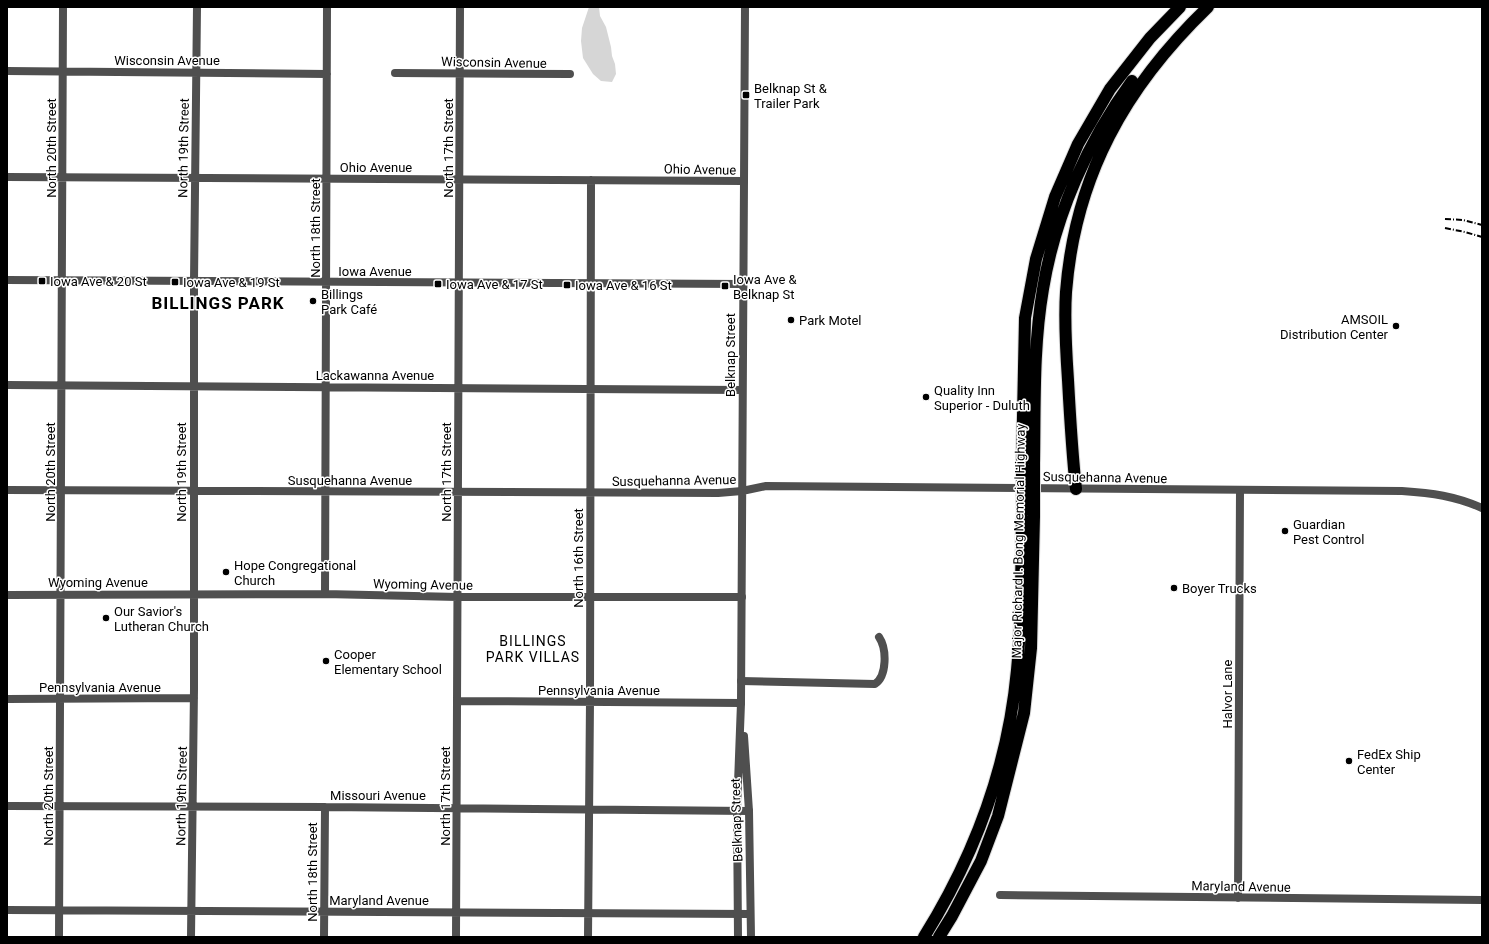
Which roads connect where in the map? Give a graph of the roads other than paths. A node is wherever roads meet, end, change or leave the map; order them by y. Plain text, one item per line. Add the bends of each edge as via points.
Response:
1 (63, 7) edge
2 (197, 7) edge
3 (328, 7) edge
4 (460, 7) edge
5 (745, 7) edge
6 (1180, 7) edge
7 (1199, 7) edge
8 (1208, 7) edge
9 (7, 71) edge
10 (63, 72) junction
11 (196, 72) junction
12 (395, 73) dead end
13 (460, 73) junction
14 (327, 74) junction
15 (570, 74) dead end
16 (7, 177) edge
17 (62, 177) junction
18 (195, 178) junction
19 (327, 178) junction
20 (459, 179) junction
21 (591, 180) junction
22 (744, 181) junction
23 (7, 280) edge
24 (62, 281) junction
25 (194, 282) junction
26 (459, 282) junction
27 (326, 283) junction
28 (591, 283) junction
29 (743, 284) junction
30 (7, 385) edge
31 (62, 385) junction
32 (193, 386) junction
33 (326, 386) junction
34 (458, 387) junction
35 (590, 389) junction
36 (742, 390) junction
37 (1028, 465) junction
38 (1076, 489) junction
39 (7, 490) edge
40 (62, 490) junction
41 (1240, 490) junction
42 (193, 491) junction
43 (326, 491) junction
44 (742, 491) junction
45 (458, 492) junction
46 (590, 492) junction
47 (1482, 508) edge
48 (1028, 516) junction
49 (7, 594) edge
50 (61, 594) junction
51 (194, 594) junction
52 (326, 594) junction
53 (458, 597) junction
54 (742, 597) junction
55 (590, 598) junction
56 (879, 637) dead end
57 (741, 681) junction
58 (194, 698) junction
59 (7, 699) edge
60 (60, 699) junction
61 (457, 701) junction
62 (590, 701) junction
63 (741, 703) junction
64 (7, 806) edge
65 (60, 806) junction
66 (192, 807) junction
67 (325, 807) junction
68 (457, 808) junction
69 (589, 809) junction
70 (737, 810) junction
71 (749, 811) junction
72 (1000, 896) dead end
73 (1238, 898) junction
74 (1482, 900) edge
75 (7, 910) edge
76 (59, 910) junction
77 (191, 910) junction
78 (324, 912) junction
79 (456, 912) junction
80 (588, 914) junction
81 (737, 914) junction
82 (750, 914) junction
83 (59, 937) edge
84 (191, 937) edge
85 (324, 937) edge
86 (456, 937) edge
87 (588, 937) edge
88 (738, 937) edge
89 (751, 937) edge
90 (924, 937) edge
91 (939, 937) edge

1 - 10 street, North 20th Street
2 - 11 street, North 19th Street
3 - 14 street, North 18th Street
4 - 13 street, North 17th Street
5 - 22 street, Belknap Street
6 - 37 highway, Major Richard I. Bong Memorial Highway via 1150,38 1110,89 1078,144 1055,197 1036,259 1025,318
7 - 37 highway, Major Richard I. Bong Memorial Highway via 1161,45 1121,97 1091,149 1056,232 1043,288
8 - 38 highway via 1166,51 1131,97 1106,141 1082,203 1069,266 1065,328
9 - 10 street, Wisconsin Avenue
10 - 11 street, Wisconsin Avenue
10 - 17 street, North 20th Street
11 - 14 street, Wisconsin Avenue
11 - 18 street, North 19th Street
12 - 13 street, Wisconsin Avenue
13 - 15 street, Wisconsin Avenue
13 - 20 street, North 17th Street
14 - 19 street, North 18th Street
16 - 17 street, Ohio Avenue
17 - 18 street, Ohio Avenue
17 - 24 street, North 20th Street
18 - 19 street, Ohio Avenue
18 - 25 street, North 19th Street
19 - 20 street, Ohio Avenue
19 - 27 street, North 18th Street
20 - 21 street, Ohio Avenue
20 - 26 street, North 17th Street
21 - 22 street, Ohio Avenue
21 - 28 street, North 16th Street
22 - 29 street, Belknap Street
23 - 24 street, Iowa Avenue
24 - 25 street, Iowa Avenue
24 - 31 street, North 20th Street
25 - 27 street, Iowa Avenue
25 - 32 street, North 19th Street
26 - 27 street, Iowa Avenue
26 - 28 street, Iowa Avenue
26 - 34 street, North 17th Street
27 - 33 street, North 18th Street
28 - 29 street, Iowa Avenue
28 - 35 street, North 16th Street
29 - 36 street, Belknap Street
30 - 31 street, Lackawanna Avenue
31 - 32 street, Lackawanna Avenue
31 - 40 street, North 20th Street
32 - 33 street, Lackawanna Avenue
32 - 42 street, North 19th Street
33 - 34 street, Lackawanna Avenue
33 - 43 street, North 18th Street
34 - 35 street, Lackawanna Avenue
34 - 45 street, North 17th Street
35 - 36 street, Lackawanna Avenue
35 - 46 street, North 16th Street
36 - 44 street, Belknap Street
37 - 48 highway, Major Richard I. Bong Memorial Highway, bridge
38 - 41 street, Susquehanna Avenue
38 - 44 street, Susquehanna Avenue via 766,486
39 - 40 street, Susquehanna Avenue
40 - 42 street, Susquehanna Avenue
40 - 50 street, North 20th Street
41 - 47 street, Susquehanna Avenue via 1427,492 1450,496
41 - 73 street, Halvor Lane
42 - 43 street, Susquehanna Avenue
42 - 51 street, North 19th Street
43 - 45 street, Susquehanna Avenue
43 - 52 street, North 18th Street
44 - 46 street, Susquehanna Avenue
44 - 54 street, Belknap Street
45 - 46 street, Susquehanna Avenue
45 - 53 street, North 17th Street
46 - 55 street, North 16th Street
48 - 90 highway, Major Richard I. Bong Memorial Highway via 1014,701 1001,764 984,817 966,860
48 - 91 highway, Major Richard I. Bong Memorial Highway via 1031,648 1024,713 998,816 981,861
49 - 50 street, Wyoming Avenue
50 - 51 street, Wyoming Avenue
50 - 60 street, North 20th Street
51 - 52 street, Wyoming Avenue
51 - 58 street, North 19th Street
52 - 53 street, Wyoming Avenue
53 - 55 street, Wyoming Avenue
53 - 61 street, North 17th Street
54 - 55 street, Wyoming Avenue
54 - 57 street, Belknap Street
55 - 62 street, North 16th Street
56 - 57 street via 884,649 883,674 875,684
57 - 63 street, Belknap Street
58 - 60 street, Pennsylvania Avenue
58 - 66 street, North 19th Street
59 - 60 street, Pennsylvania Avenue
60 - 65 street, North 20th Street
61 - 62 street, Pennsylvania Avenue
61 - 68 street, North 17th Street
62 - 63 street, Pennsylvania Avenue
62 - 69 street, North 16th Street
63 - 70 street, Belknap Street
63 - 71 street, Belknap Street
64 - 65 street, Missouri Avenue
65 - 66 street, Missouri Avenue
65 - 76 street, North 20th Street
66 - 67 street, Missouri Avenue
66 - 77 street, North 19th Street
67 - 68 street, Missouri Avenue
67 - 78 street, North 18th Street
68 - 69 street, Missouri Avenue
68 - 79 street, North 17th Street
69 - 70 street, Missouri Avenue
69 - 80 street, North 16th Street
70 - 71 street, Missouri Avenue
70 - 81 street, Belknap Street
71 - 82 street, Belknap Street
72 - 73 street, Maryland Avenue
73 - 74 street, Maryland Avenue
75 - 76 street, Maryland Avenue
76 - 77 street, Maryland Avenue
76 - 83 street, North 20th Street
77 - 78 street, Maryland Avenue
77 - 84 street, North 19th Street
78 - 79 street, Maryland Avenue
78 - 85 street, North 18th Street
79 - 80 street, Maryland Avenue
79 - 86 street, North 17th Street
80 - 81 street, Maryland Avenue
80 - 87 street, North 16th Street
81 - 82 street, Maryland Avenue
81 - 88 street, Belknap Street
82 - 89 street, Belknap Street

